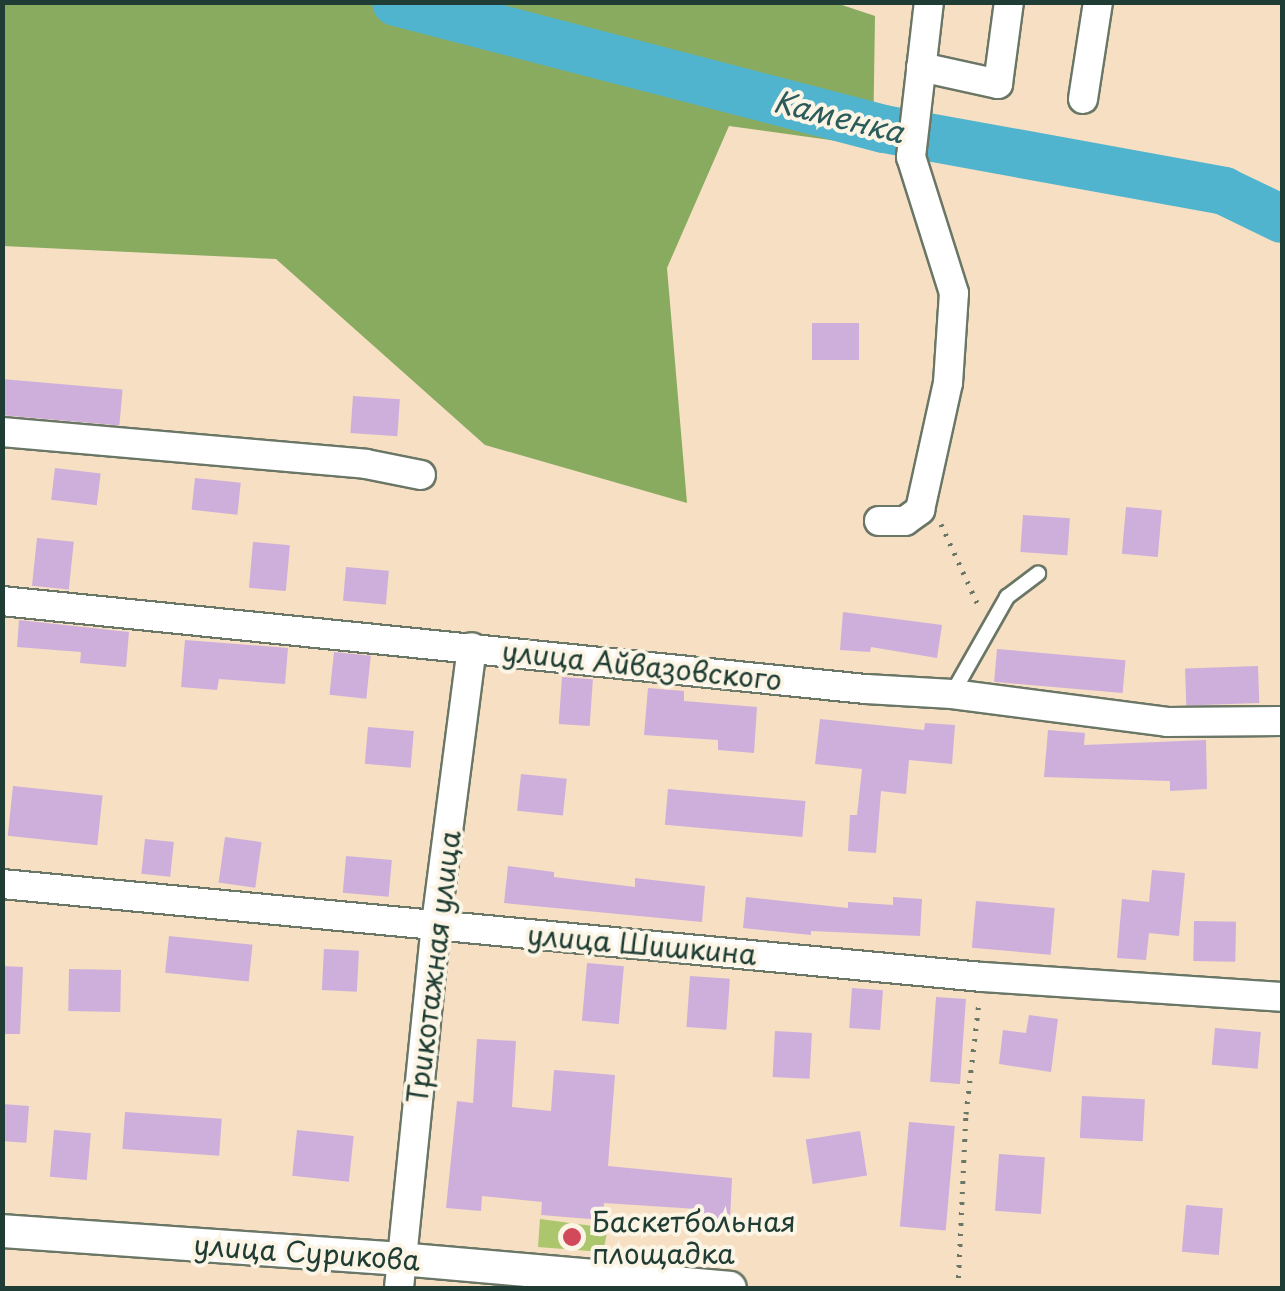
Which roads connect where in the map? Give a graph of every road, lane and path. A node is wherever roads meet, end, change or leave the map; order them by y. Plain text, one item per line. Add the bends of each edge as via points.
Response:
1 (929, 2) edge
2 (1009, 2) edge
3 (1098, 2) edge
4 (921, 67) junction
5 (1083, 99) dead end
6 (2, 432) edge
7 (422, 475) dead end
8 (928, 493) junction
9 (879, 522) dead end
10 (1038, 574) dead end
11 (2, 601) edge
12 (989, 630) junction
13 (472, 647) junction
14 (952, 694) junction
15 (1282, 722) edge
16 (2, 884) edge
17 (436, 924) junction
18 (982, 976) junction
19 (1282, 997) edge
20 (2, 1230) edge
21 (400, 1274) edge
22 (730, 1288) edge
23 (958, 1288) edge

1 - 4 street
2 - 4 street via 998,84
3 - 5 street
4 - 8 street via 911,156 954,293 948,383
6 - 7 street via 366,464
8 - 9 street via 905,521
8 - 12 path
10 - 12 lane via 1007,598
11 - 13 street, улица Айвазовского
12 - 14 lane
13 - 14 street, улица Айвазовского
13 - 17 street, Трикотажная улица
14 - 15 street, улица Айвазовского via 1167,722
16 - 17 street, улица Шишкина
17 - 18 street, улица Шишкина
17 - 21 street, Трикотажная улица
18 - 19 street, улица Шишкина
18 - 23 path via 966,1114
20 - 21 street, улица Сурикова
21 - 22 street, улица Сурикова

